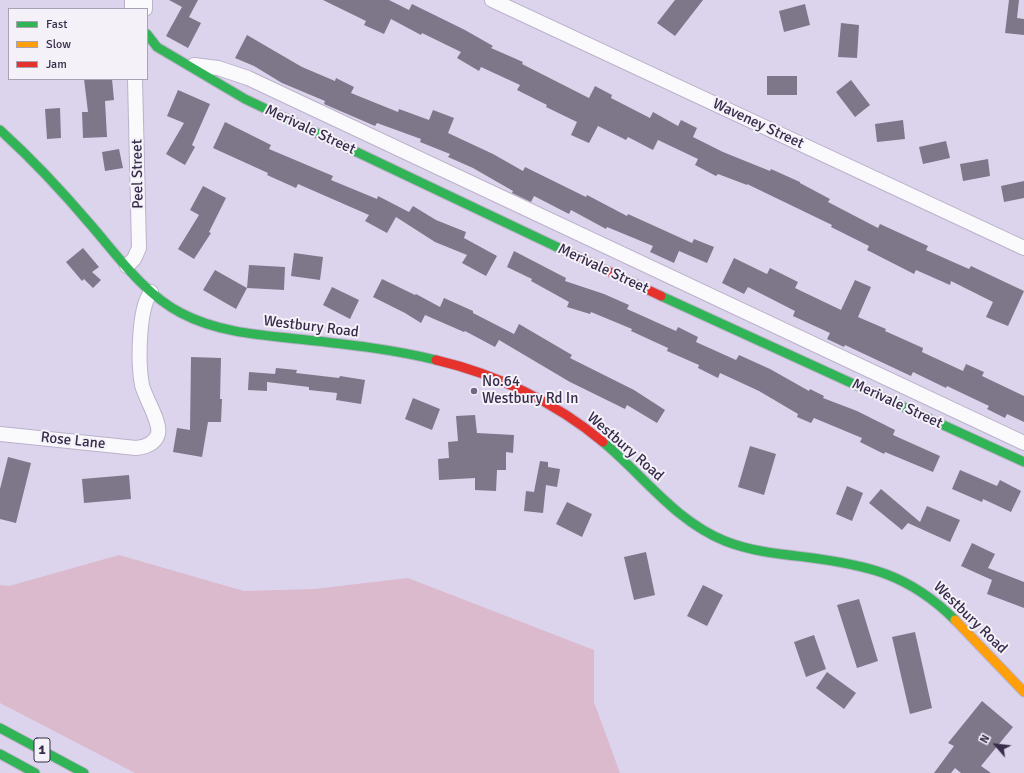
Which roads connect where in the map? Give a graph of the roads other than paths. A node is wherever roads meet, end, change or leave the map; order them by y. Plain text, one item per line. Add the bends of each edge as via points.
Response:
1 (492, 0) edge
2 (148, 35) edge
3 (188, 64) junction
4 (135, 80) edge
5 (0, 130) edge
6 (1024, 248) edge
7 (127, 266) junction
8 (151, 292) junction
9 (0, 434) edge
10 (1024, 443) edge
11 (1024, 462) edge
12 (1024, 692) edge
13 (0, 728) edge
14 (0, 754) edge
15 (35, 773) edge
16 (84, 773) edge

1 - 6 street, Waveney Street
2 - 3 main road, Merivale Street via 157,47
3 - 10 street, Merivale Street via 218,68 248,78
3 - 11 main road, Merivale Street via 244,99 654,293
4 - 7 street, Peel Street via 139,248
5 - 7 main road, Westbury Road via 48,177
7 - 8 main road, Westbury Road
8 - 9 street, Rose Lane via 143,308 141,324 142,384 156,420 158,433 154,442 145,447
8 - 12 main road, Westbury Road via 180,312 209,325 249,334 402,351 466,368 505,383 548,405 582,427 610,448 681,514 712,535 760,550 873,569 923,592 958,622
13 - 16 main road, 1
14 - 15 main road, 1

